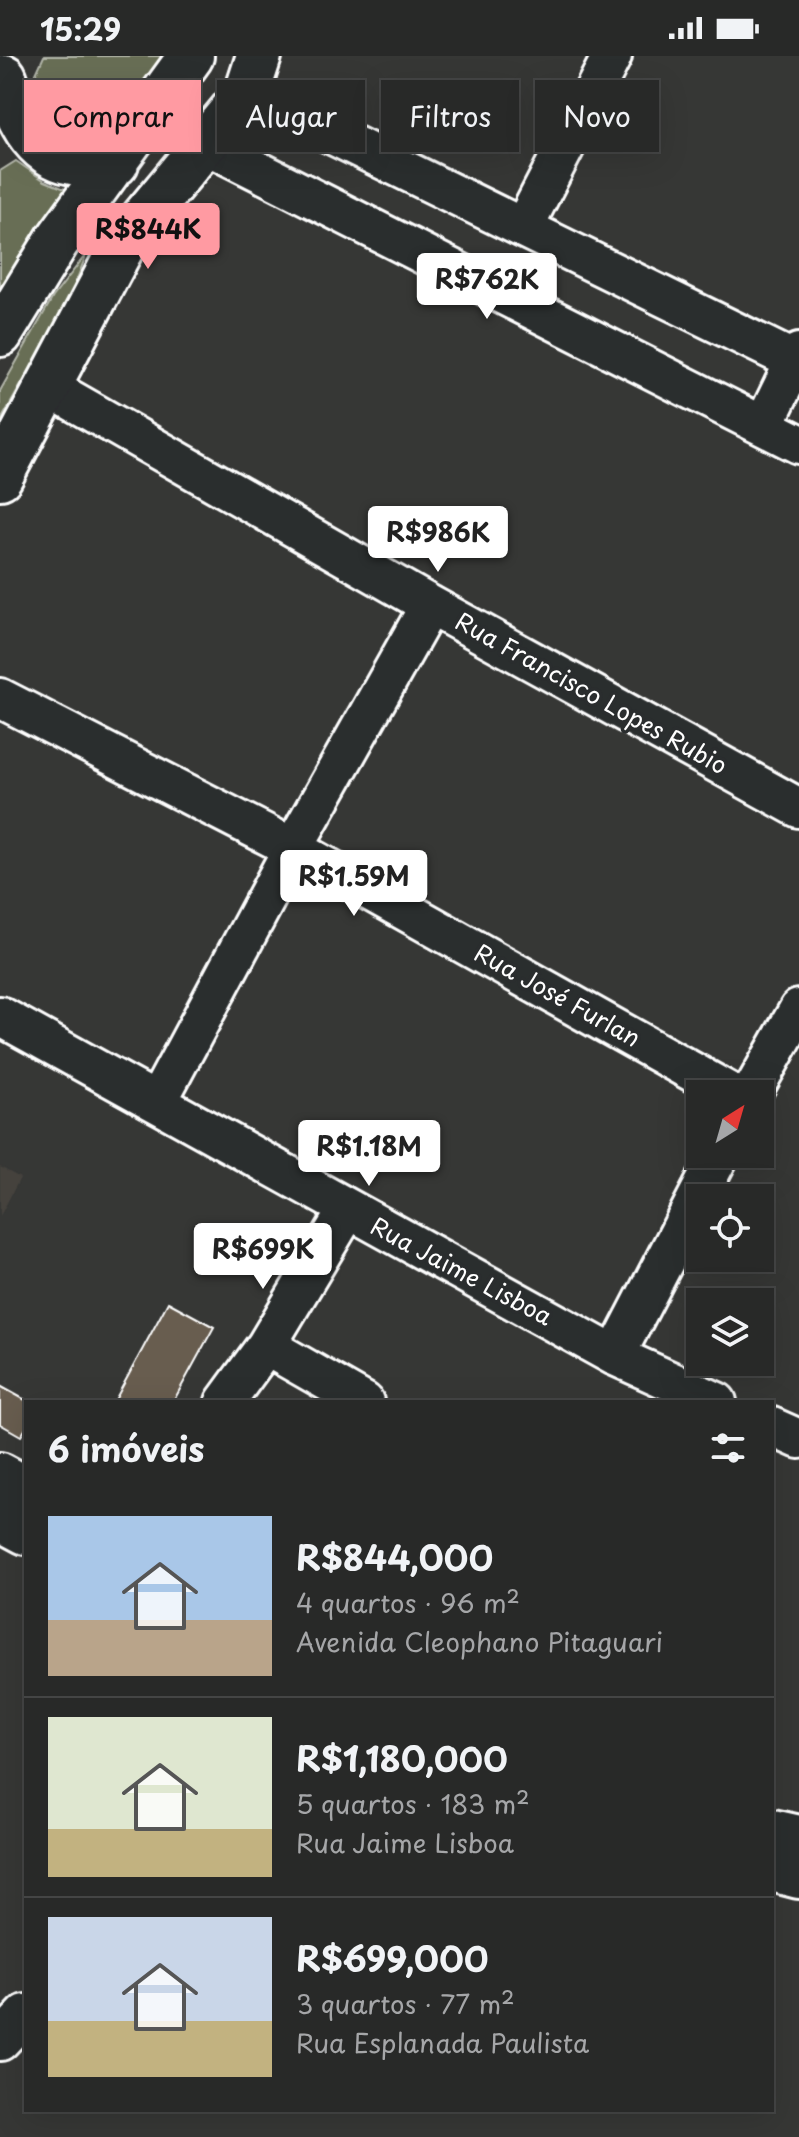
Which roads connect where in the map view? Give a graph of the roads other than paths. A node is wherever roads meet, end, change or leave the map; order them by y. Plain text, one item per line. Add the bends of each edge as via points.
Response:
1 (191, 56) edge
2 (612, 56) edge
3 (5, 73) edge
4 (253, 74) edge
5 (203, 143) junction
6 (116, 163) junction
7 (161, 193) junction
8 (523, 228) junction
9 (0, 334) edge
10 (798, 359) edge
11 (50, 388) junction
12 (764, 425) junction
13 (799, 444) edge
14 (0, 477) edge
15 (430, 605) junction
16 (0, 698) edge
17 (799, 808) edge
18 (293, 848) junction
19 (799, 1009) edge
20 (0, 1016) edge
21 (707, 1080) edge
22 (759, 1080) edge
23 (157, 1102) junction
24 (713, 1168) edge
25 (347, 1211) junction
26 (266, 1346) junction
27 (615, 1356) junction
28 (226, 1400) edge
29 (360, 1400) edge
30 (713, 1400) edge
31 (774, 1428) edge
32 (799, 1439) edge
33 (0, 1475) edge
34 (24, 1488) edge
35 (0, 1518) edge
36 (24, 1531) edge
37 (774, 1832) edge
38 (799, 1838) edge
39 (774, 1870) edge
40 (799, 1876) edge
41 (24, 2016) edge
42 (0, 2041) edge

1 - 6 street
2 - 8 street
3 - 6 street via 19,120 35,143 70,162
4 - 5 street
4 - 8 street
5 - 7 street
5 - 12 street
6 - 7 street
6 - 9 street via 57,241
7 - 11 street via 126,239
8 - 10 street
10 - 12 street
11 - 14 street
11 - 15 street, Rua Francisco Lopes Rubio
12 - 13 street
15 - 17 street, Rua Francisco Lopes Rubio
15 - 18 street
16 - 18 street, Rua José Furlan
18 - 21 street, Rua José Furlan
18 - 23 street
19 - 22 street
20 - 23 street, Rua Jaime Lisboa
23 - 25 street, Rua Jaime Lisboa
24 - 27 street
25 - 26 street
25 - 27 street, Rua Jaime Lisboa
26 - 28 street
26 - 29 street
27 - 30 street, Rua Jaime Lisboa
31 - 32 street
33 - 34 street
35 - 36 street
37 - 38 street
39 - 40 street
41 - 42 street

